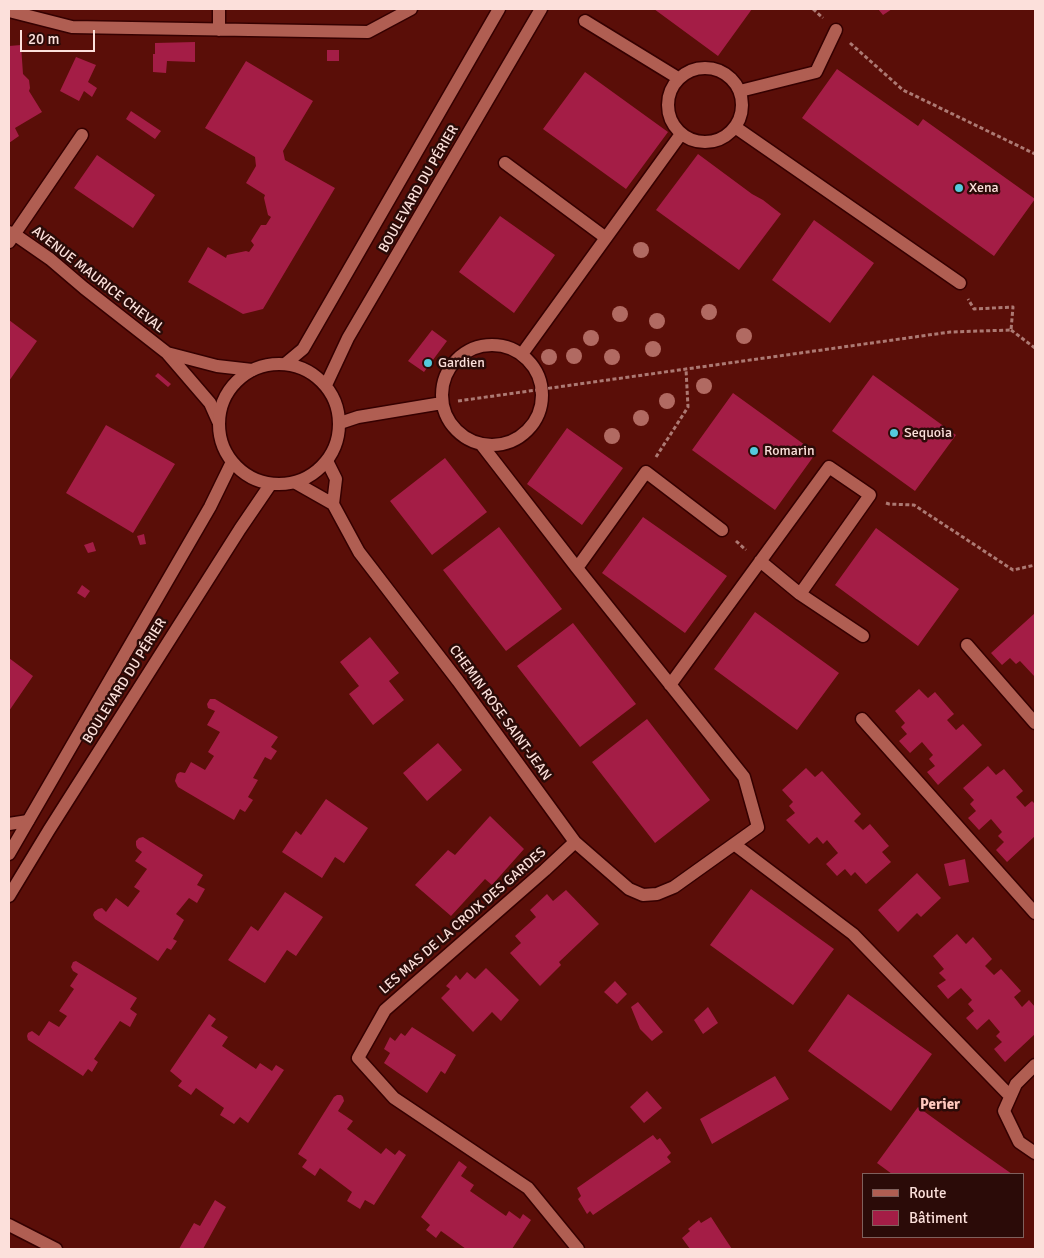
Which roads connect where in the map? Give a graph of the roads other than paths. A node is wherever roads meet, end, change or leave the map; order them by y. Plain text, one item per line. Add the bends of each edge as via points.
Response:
1 (219, 9) edge
2 (411, 9) edge
3 (500, 9) edge
4 (541, 9) edge
5 (9, 11) edge
6 (585, 21) dead end
7 (219, 30) junction
8 (836, 30) road end
9 (678, 78) junction
10 (740, 92) junction
11 (735, 127) junction
12 (681, 134) junction
13 (82, 135) dead end
14 (505, 163) dead end
15 (11, 236) edge
16 (606, 238) junction
17 (960, 283) road end
18 (167, 353) junction
19 (522, 354) junction
20 (285, 364) junction
21 (252, 370) junction
22 (326, 385) junction
23 (442, 403) junction
24 (218, 421) junction
25 (340, 423) junction
26 (481, 444) junction
27 (327, 461) junction
28 (232, 462) junction
29 (296, 483) junction
30 (270, 484) junction
31 (333, 504) junction
32 (722, 530) road end
33 (760, 561) junction
34 (577, 568) junction
35 (800, 594) junction
36 (863, 636) dead end
37 (967, 645) dead end
38 (670, 685) junction
39 (862, 719) dead end
40 (1035, 723) edge
41 (28, 821) junction
42 (9, 824) edge
43 (575, 842) junction
44 (734, 844) junction
45 (9, 854) edge
46 (9, 896) edge
47 (1035, 913) edge
48 (1035, 1065) edge
49 (1010, 1096) junction
50 (1035, 1153) edge
51 (9, 1225) edge
52 (56, 1249) edge
53 (578, 1249) edge

1 - 7 street
2 - 7 street via 368,32
3 - 20 street, BOULEVARD DU PÉRIER via 303,349
4 - 22 street, BOULEVARD DU PÉRIER via 348,338
5 - 7 street via 72,27
6 - 9 street
8 - 10 street via 816,72
9 - 10 street via 700,67 713,68 725,72
9 - 12 street via 671,88 668,113
10 - 11 street via 741,116
11 - 12 street via 716,141 691,140
11 - 17 street
12 - 16 street
13 - 15 street
14 - 16 street
15 - 18 street, AVENUE MAURICE CHEVAL via 50,259
16 - 19 street
18 - 21 street, AVENUE MAURICE CHEVAL via 217,366
18 - 24 street, AVENUE MAURICE CHEVAL via 210,403
19 - 23 street via 507,346 490,344 459,357 448,370 442,386
19 - 26 street via 534,367 541,382 538,416 528,430 514,440 498,445
20 - 21 street
20 - 22 street via 314,374
21 - 24 street via 229,391 221,405
22 - 25 street via 336,403
23 - 25 street
23 - 26 street via 455,430
24 - 28 street via 219,436
25 - 27 street via 337,443
26 - 34 street
27 - 29 street via 314,474
27 - 31 street via 336,479
28 - 30 street via 242,473
28 - 41 street, BOULEVARD DU PÉRIER via 210,507
29 - 30 street
29 - 31 street
30 - 46 street, BOULEVARD DU PÉRIER
31 - 43 street, CHEMIN ROSE SAINT-JEAN via 359,552
32 - 34 street via 646,472
33 - 35 street
33 - 35 street via 829,467 870,495
33 - 38 street
34 - 38 street
35 - 36 street
37 - 40 street
38 - 44 street, CHEMIN ROSE SAINT-JEAN via 744,777 758,828
39 - 47 street
41 - 42 street
41 - 45 street, BOULEVARD DU PÉRIER
43 - 44 street, CHEMIN ROSE SAINT-JEAN via 629,890 643,895 657,894 674,887
43 - 53 street, LES MAS DE LA CROIX DES GARDES via 385,1010 358,1058 394,1098 528,1188
44 - 49 street via 853,934
48 - 49 street via 1016,1084
49 - 50 street via 1004,1111 1019,1142
51 - 52 street

